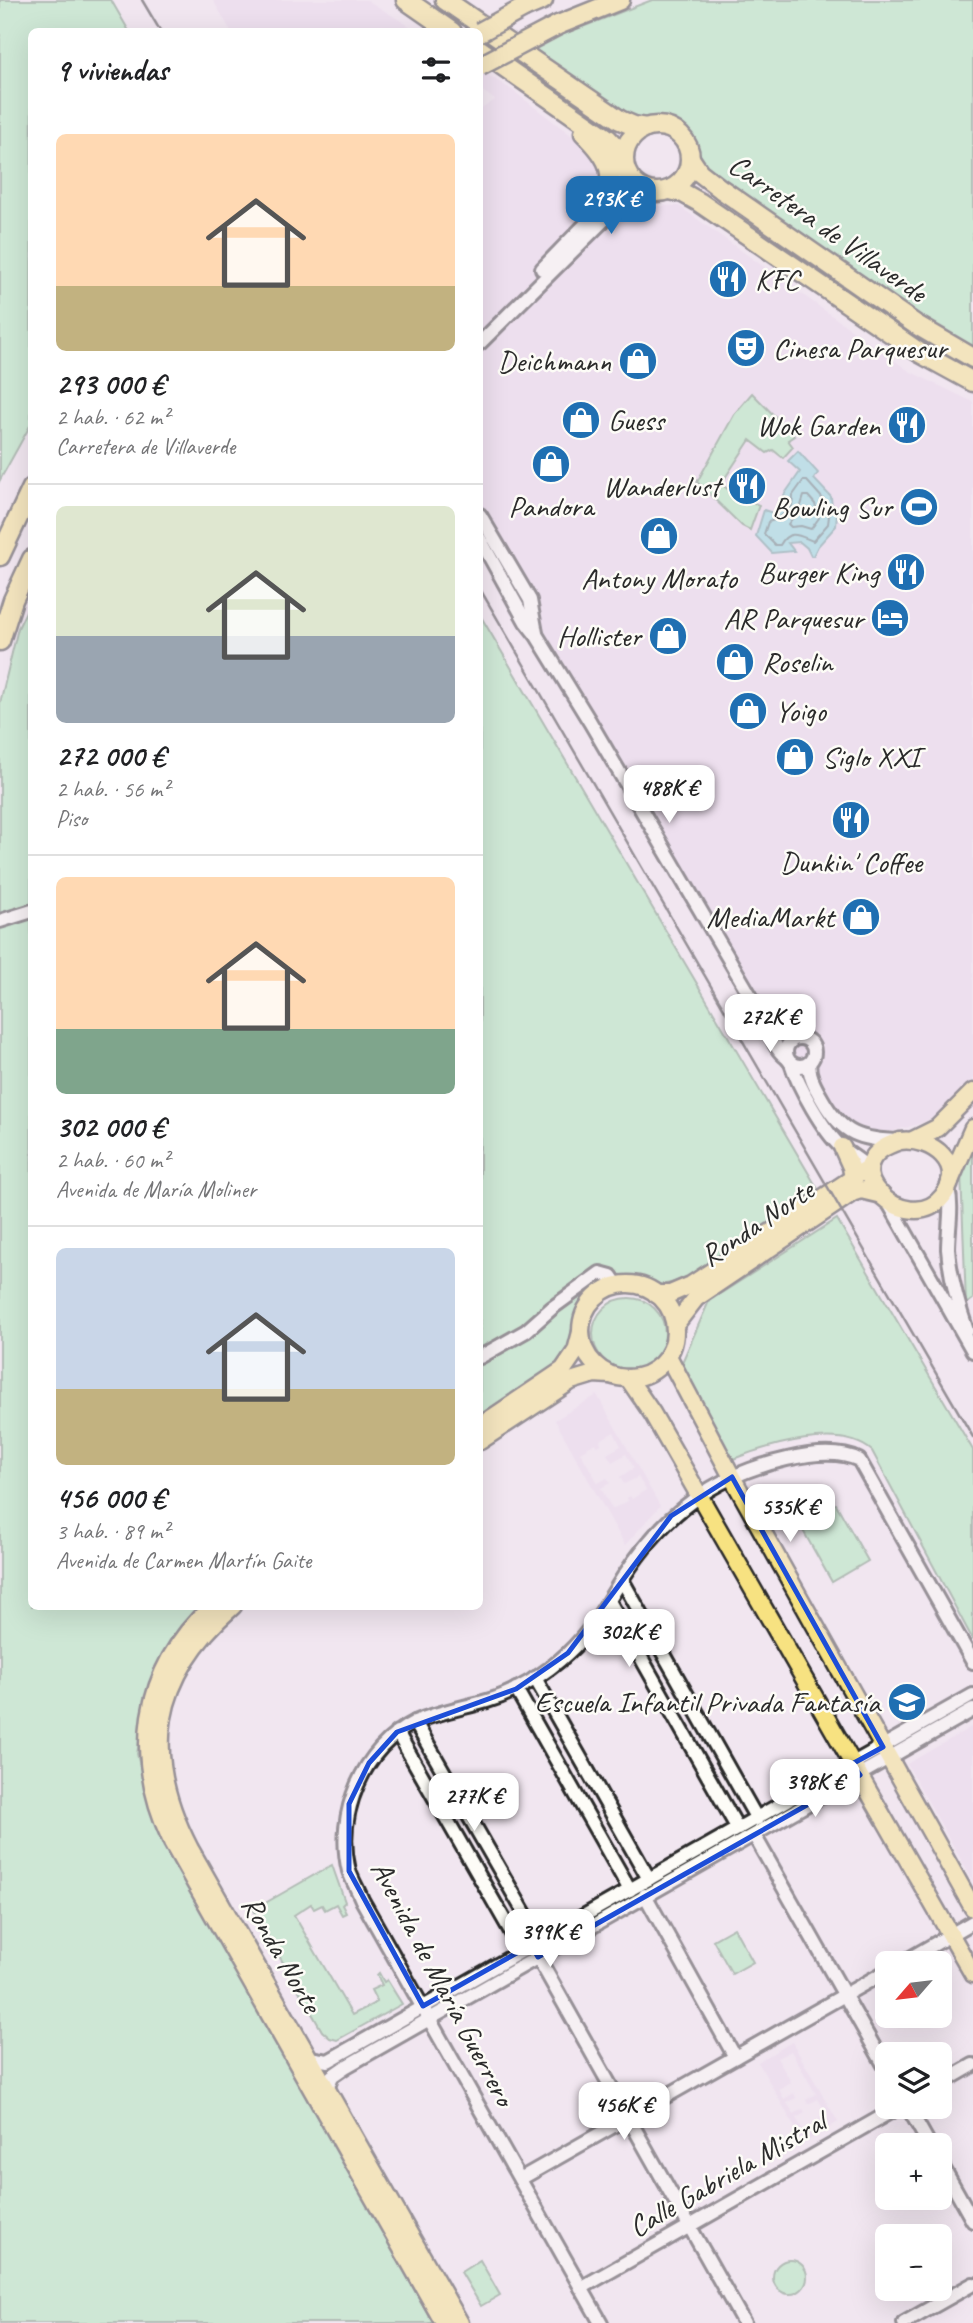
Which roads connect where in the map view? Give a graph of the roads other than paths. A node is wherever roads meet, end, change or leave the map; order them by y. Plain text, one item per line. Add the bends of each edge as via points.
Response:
1 (406, 0) edge
2 (445, 0) edge
3 (543, 0) edge
4 (620, 0) edge
5 (446, 28) edge
6 (483, 30) edge
7 (483, 52) edge
8 (483, 64) edge
9 (546, 96) junction
10 (646, 128) junction
11 (691, 160) junction
12 (625, 163) junction
13 (670, 190) junction
14 (646, 191) junction
15 (597, 212) junction
16 (483, 328) edge
17 (483, 339) edge
18 (973, 358) edge
19 (973, 382) edge
20 (28, 496) edge
21 (483, 520) edge
22 (483, 544) edge
23 (0, 556) edge
24 (28, 568) edge
25 (537, 636) junction
26 (0, 641) edge
27 (28, 912) edge
28 (0, 921) edge
29 (771, 1031) junction
30 (792, 1041) junction
31 (789, 1060) junction
32 (809, 1063) junction
33 (973, 1092) edge
34 (973, 1128) edge
35 (907, 1141) junction
36 (842, 1147) junction
37 (868, 1168) junction
38 (853, 1178) junction
39 (949, 1184) junction
40 (884, 1197) junction
41 (617, 1285) junction
42 (656, 1294) junction
43 (675, 1325) junction
44 (581, 1330) junction
45 (973, 1350) edge
46 (483, 1355) edge
47 (668, 1356) junction
48 (610, 1375) junction
49 (628, 1378) junction
50 (483, 1424) edge
51 (483, 1439) edge
52 (732, 1477) junction
53 (698, 1496) junction
54 (622, 1580) junction
55 (609, 1601) junction
56 (209, 1610) edge
57 (229, 1610) edge
58 (973, 1662) edge
59 (534, 1678) junction
60 (516, 1689) junction
61 (973, 1695) edge
62 (973, 1710) edge
63 (695, 1711) junction
64 (677, 1721) junction
65 (415, 1723) junction
66 (397, 1732) junction
67 (886, 1752) junction
68 (856, 1769) junction
69 (757, 1819) junction
70 (738, 1829) junction
71 (754, 1835) junction
72 (649, 1879) junction
73 (630, 1890) junction
74 (645, 1895) junction
75 (973, 1908) edge
76 (973, 1922) edge
77 (951, 1935) junction
78 (532, 1948) junction
79 (923, 1951) edge
80 (973, 1975) edge
81 (875, 1978) edge
82 (845, 1995) junction
83 (423, 2006) junction
84 (430, 2018) junction
85 (875, 2049) edge
86 (735, 2057) junction
87 (309, 2058) junction
88 (973, 2065) edge
89 (952, 2077) edge
90 (327, 2089) junction
91 (629, 2117) junction
92 (878, 2119) edge
93 (520, 2179) junction
94 (952, 2183) edge
95 (973, 2221) edge
96 (690, 2226) junction
97 (973, 2284) edge
98 (581, 2288) junction
99 (444, 2323) edge
100 (460, 2323) edge
101 (601, 2323) edge
102 (744, 2323) edge
103 (904, 2323) edge

1 - 5 highway
2 - 10 highway via 615,117
3 - 6 highway, bridge
4 - 8 highway, bridge via 558,25
7 - 9 highway
9 - 12 highway via 608,139
9 - 15 highway via 607,160 609,186
10 - 11 highway via 661,126 677,132
10 - 12 highway via 633,136
11 - 13 highway via 686,176
11 - 18 highway, Carretera de Villaverde via 721,189 915,324
12 - 14 highway via 632,181
12 - 15 street via 614,195
13 - 14 highway
13 - 19 highway, Carretera de Villaverde via 699,202 913,349
14 - 17 street via 618,206
15 - 16 street
20 - 23 highway
21 - 25 street via 530,600
22 - 25 street
24 - 26 highway
25 - 29 street
27 - 28 street
29 - 30 street
29 - 31 street via 774,1043
30 - 31 street
30 - 32 street via 811,1043 814,1052
31 - 32 street via 798,1066
31 - 36 street via 823,1124
32 - 35 street via 812,1081 842,1126 868,1138
33 - 35 main road via 932,1132
34 - 39 main road
35 - 37 main road via 877,1152
35 - 39 main road via 928,1143 941,1153 948,1164
36 - 37 street
36 - 38 main road
37 - 38 main road, Ronda Norte
37 - 40 main road
38 - 42 main road, Ronda Norte via 691,1285
39 - 40 main road via 937,1202 920,1210 904,1209
39 - 45 street via 950,1268
40 - 43 main road, Ronda Norte via 861,1189 852,1193 695,1298
40 - 45 street
41 - 42 main road, Ronda Norte via 638,1285
41 - 44 main road via 592,1301
41 - 46 street via 611,1276 600,1273 526,1331
42 - 43 main road
43 - 47 main road, Ronda Norte
44 - 48 main road via 589,1357
44 - 50 main road via 576,1351 563,1370
47 - 49 main road via 651,1373
47 - 52 main road
48 - 49 main road
48 - 51 main road via 571,1381
49 - 53 main road
52 - 53 street, Avenida de María Guerrero
52 - 58 street, Avenida de María Guerrero via 800,1456 847,1454 859,1460
52 - 67 main road
53 - 54 street, Avenida de María Guerrero via 654,1534
53 - 68 main road
54 - 55 street, Avenida de María Guerrero
54 - 63 street
55 - 59 street, Avenida de María Guerrero via 568,1653
55 - 64 street
56 - 99 main road, Ronda Norte via 166,1665 154,1698 148,1760 156,1804 172,1842
57 - 87 main road, Ronda Norte via 191,1650 171,1690 161,1738 164,1785 190,1849
59 - 60 street, Avenida de María Guerrero
59 - 72 street
60 - 65 street, Avenida de María Guerrero
60 - 73 street
61 - 67 street
62 - 67 street
63 - 64 street
63 - 69 street
64 - 70 street
65 - 66 street, Avenida de María Guerrero
65 - 78 street
66 - 78 street
66 - 83 street, Avenida de María Guerrero via 369,1763 355,1788 346,1821 346,1843 349,1871 362,1900
67 - 68 street
67 - 75 main road
68 - 69 street
68 - 71 street
68 - 77 main road
69 - 70 street
70 - 72 street
71 - 74 street
71 - 82 street
72 - 73 street
73 - 78 street
74 - 78 street
74 - 86 street
76 - 77 street
77 - 79 street
77 - 80 main road
78 - 83 street
78 - 84 street
78 - 91 street
81 - 82 street
82 - 85 street
82 - 86 street
83 - 84 street, Avenida de María Guerrero
83 - 87 street via 328,2061
84 - 90 street via 332,2076
84 - 93 street, Avenida de María Guerrero
86 - 91 street
87 - 90 main road, Ronda Norte
88 - 89 street
90 - 100 main road, Ronda Norte
91 - 93 street
91 - 96 street
92 - 96 street, Calle Gabriela Mistral
93 - 98 street, Avenida de María Guerrero
94 - 95 street
96 - 98 street, Calle Gabriela Mistral
96 - 102 street
97 - 103 street
98 - 101 street, Avenida de María Guerrero

